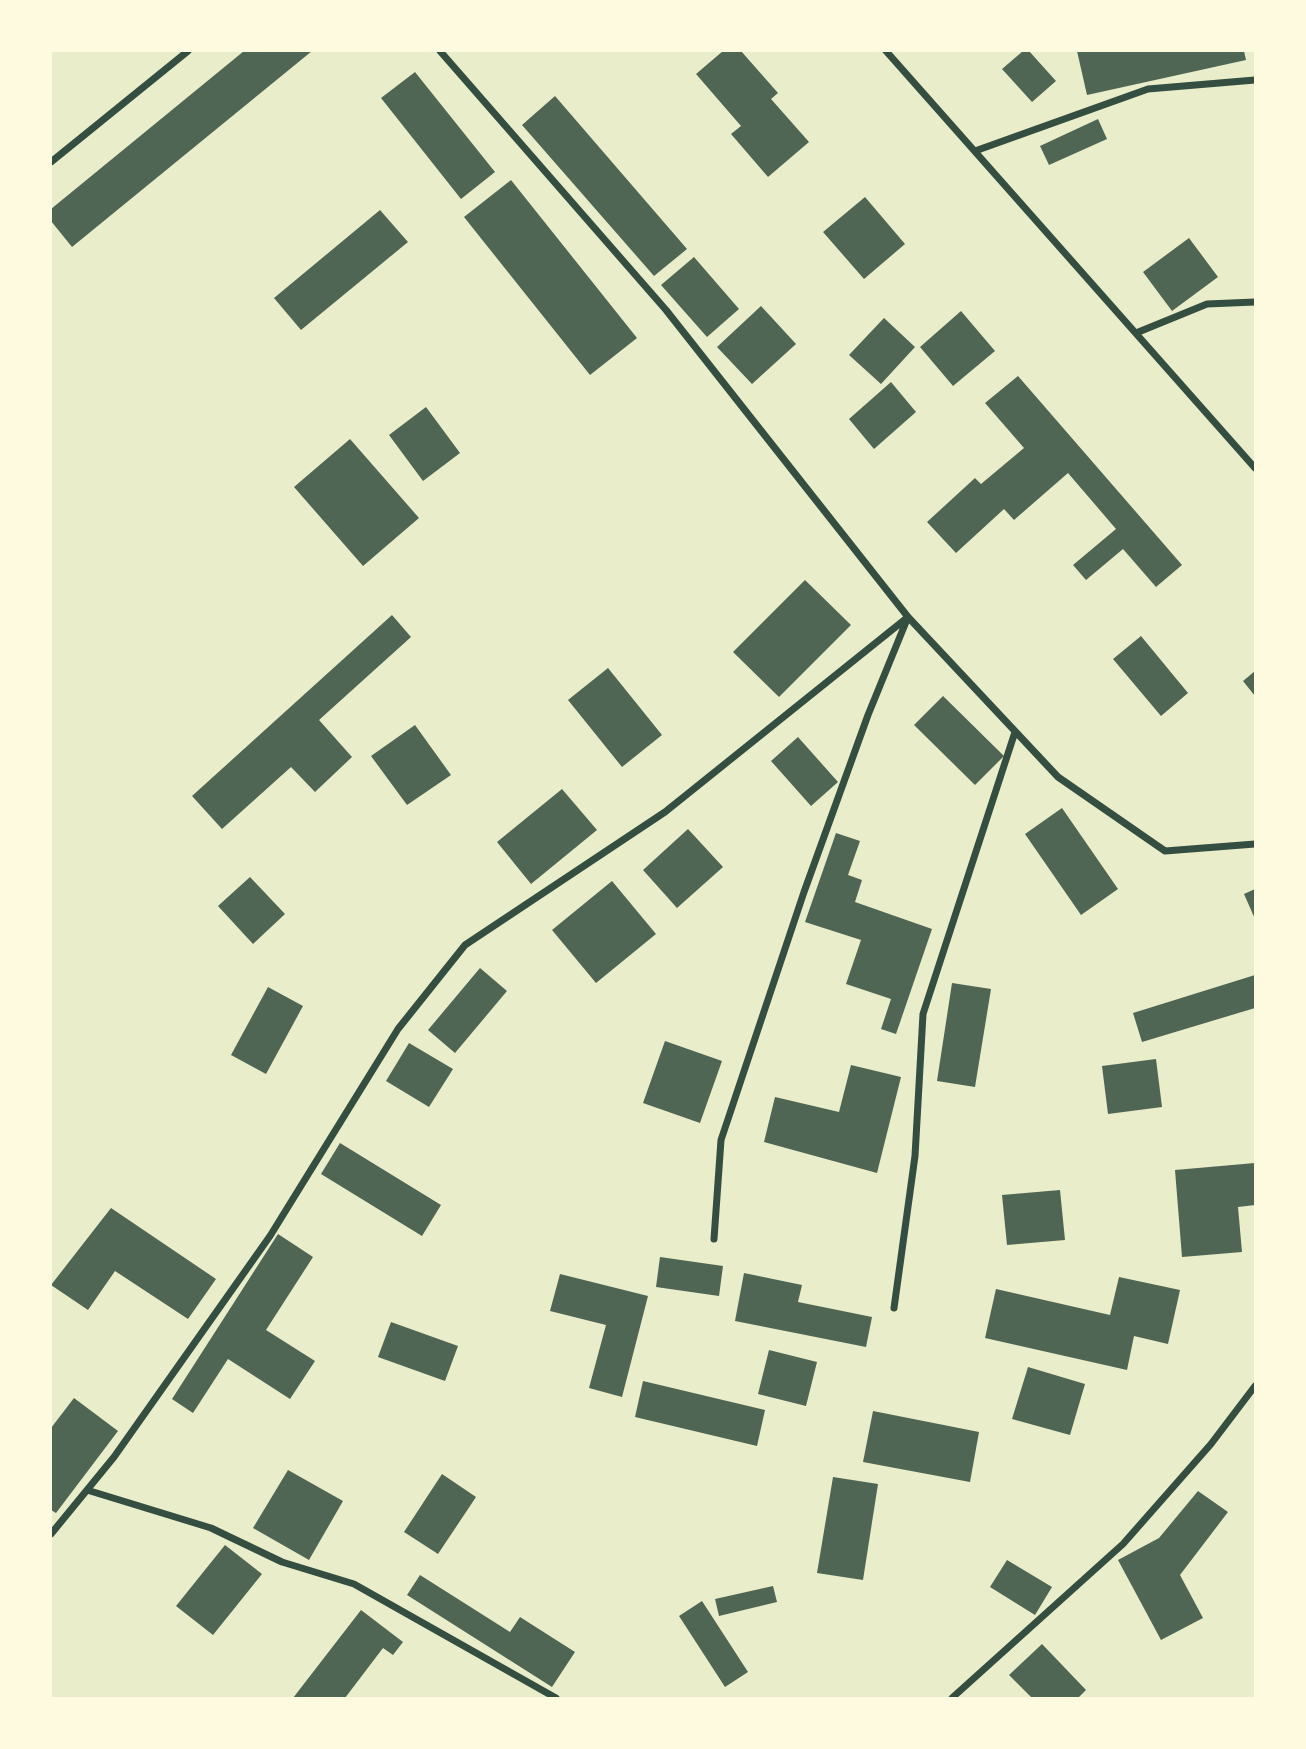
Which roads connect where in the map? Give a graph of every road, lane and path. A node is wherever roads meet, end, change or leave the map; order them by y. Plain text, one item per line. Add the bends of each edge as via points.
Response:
1 (188, 51) edge
2 (440, 51) edge
3 (886, 51) edge
4 (1255, 80) edge
5 (975, 151) junction
6 (51, 162) edge
7 (1255, 302) edge
8 (1136, 333) junction
9 (1255, 468) edge
10 (908, 617) junction
11 (1015, 732) junction
12 (1255, 844) edge
13 (714, 1239) dead end
14 (894, 1308) dead end
15 (1255, 1386) edge
16 (87, 1490) junction
17 (51, 1534) edge
18 (556, 1698) edge
19 (952, 1698) edge

1 - 6 street
2 - 10 street via 666,310
3 - 5 street
4 - 5 street via 1148,89
5 - 8 street
7 - 8 street via 1207,304
8 - 9 street
10 - 11 street
10 - 13 street via 804,892 721,1140
10 - 16 street via 665,812 465,945 398,1028 270,1236
11 - 12 street via 1058,777 1165,851
11 - 14 street via 923,1014 915,1156
15 - 19 street via 1123,1544
16 - 17 street
16 - 18 street via 211,1528 282,1562 354,1584

